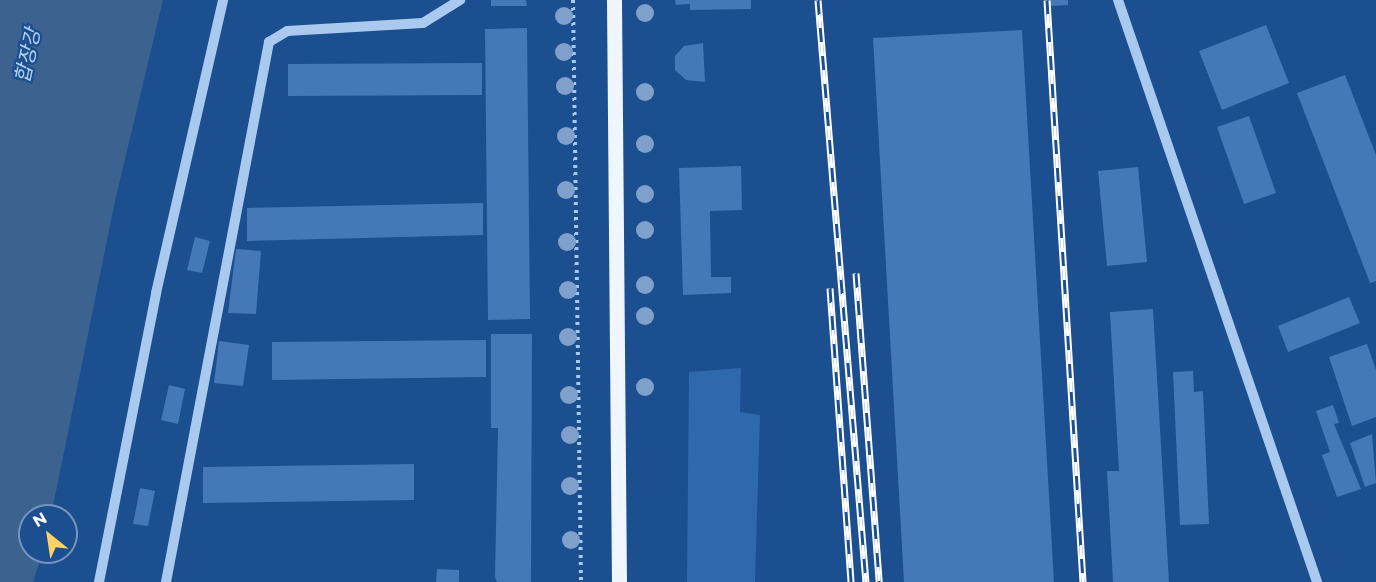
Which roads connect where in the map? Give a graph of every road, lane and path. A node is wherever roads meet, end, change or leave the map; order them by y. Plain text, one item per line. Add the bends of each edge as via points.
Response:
1 (223, 0) edge
2 (460, 0) edge
3 (573, 0) edge
4 (614, 0) edge
5 (1118, 0) edge
6 (99, 582) edge
7 (166, 582) edge
8 (581, 582) edge
9 (619, 582) edge
10 (1317, 582) edge

1 - 6 street via 156,293
2 - 7 street via 423,23 287,31 269,42
3 - 8 path
4 - 9 main road
5 - 10 street

